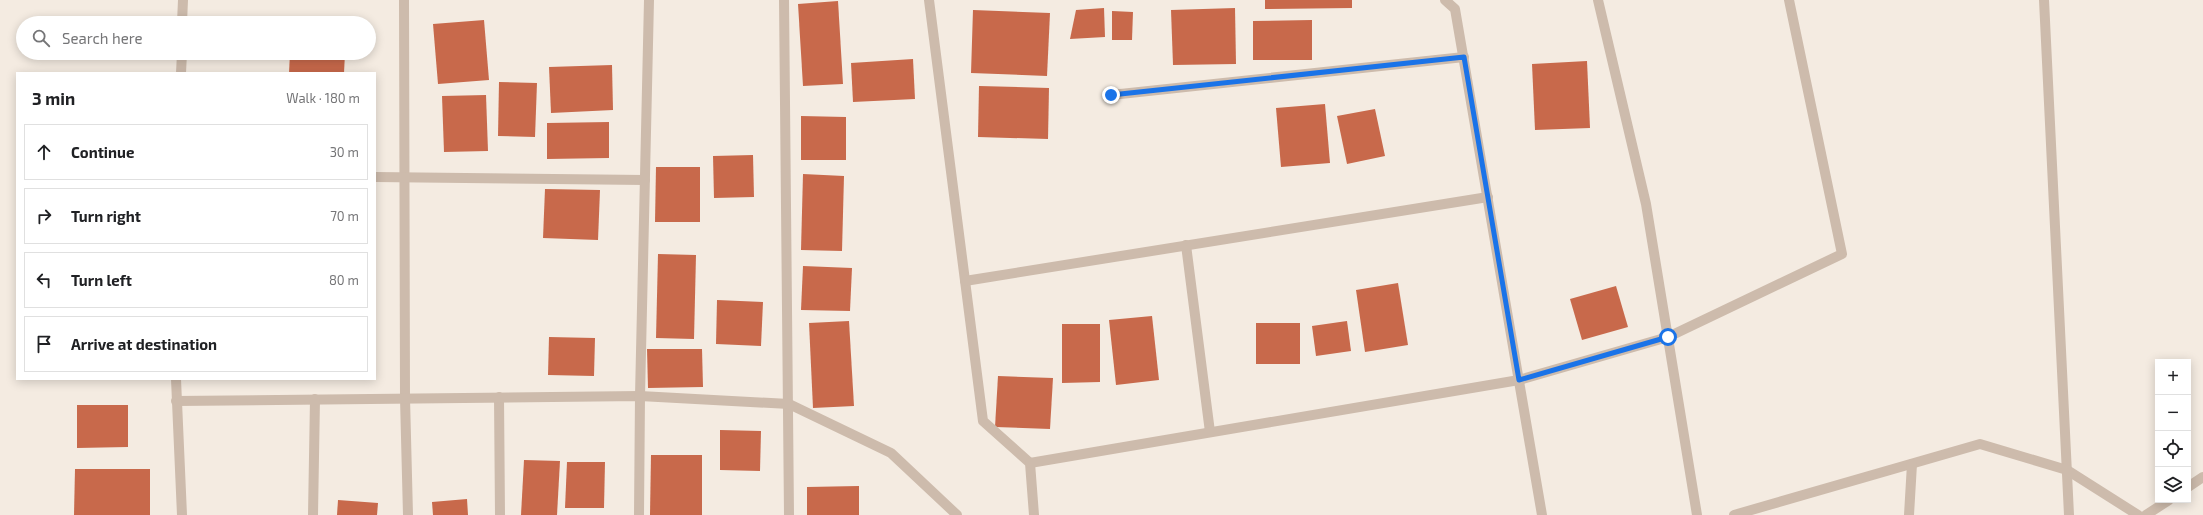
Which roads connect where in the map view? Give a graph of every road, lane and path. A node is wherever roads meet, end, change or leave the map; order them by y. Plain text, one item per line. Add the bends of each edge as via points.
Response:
1 (183, 0) edge
2 (404, 0) edge
3 (649, 0) edge
4 (784, 0) edge
5 (929, 0) edge
6 (1445, 0) edge
7 (1598, 0) edge
8 (1789, 0) edge
9 (2044, 0) edge
10 (182, 16) edge
11 (1464, 57) junction
12 (182, 60) edge
13 (182, 72) edge
14 (1111, 95) dead end
15 (376, 177) edge
16 (404, 177) junction
17 (645, 180) junction
18 (1488, 197) junction
19 (1186, 246) junction
20 (965, 281) junction
21 (1668, 337) junction
22 (176, 380) edge
23 (1519, 380) junction
24 (640, 396) junction
25 (499, 397) junction
26 (405, 398) junction
27 (314, 399) junction
28 (176, 401) junction
29 (789, 404) junction
30 (1210, 432) junction
31 (1030, 463) junction
32 (1912, 464) junction
33 (2067, 470) junction
34 (2203, 477) edge
35 (2191, 485) edge
36 (2164, 503) edge
37 (182, 515) edge
38 (313, 515) edge
39 (408, 515) edge
40 (500, 515) edge
41 (639, 515) edge
42 (789, 515) edge
43 (957, 515) edge
44 (1034, 515) edge
45 (1542, 515) edge
46 (1697, 515) edge
47 (1734, 515) edge
48 (1910, 515) edge
49 (2069, 515) edge
50 (2138, 515) edge
51 (2146, 515) edge

1 - 10 street
2 - 16 street
3 - 17 street
4 - 29 street
5 - 20 street
6 - 11 street via 1456,9
7 - 21 street via 1646,204
8 - 21 street via 1842,254
9 - 33 street
11 - 14 street
11 - 18 street
12 - 13 street
15 - 16 street
16 - 17 street
16 - 26 street
17 - 24 street
18 - 19 street
18 - 23 street
19 - 20 street
19 - 30 street
20 - 31 street via 983,421
21 - 23 street
21 - 46 street
22 - 28 street
23 - 30 street
23 - 45 street
24 - 25 street
24 - 29 street
24 - 41 street
25 - 26 street
25 - 40 street
26 - 27 street
26 - 39 street
27 - 28 street
27 - 38 street
28 - 37 street
29 - 42 street
29 - 43 street via 891,452
30 - 31 street
31 - 44 street
32 - 33 street via 1980,444
32 - 47 street
32 - 48 street
33 - 49 street
33 - 50 street
34 - 35 street
36 - 51 street

